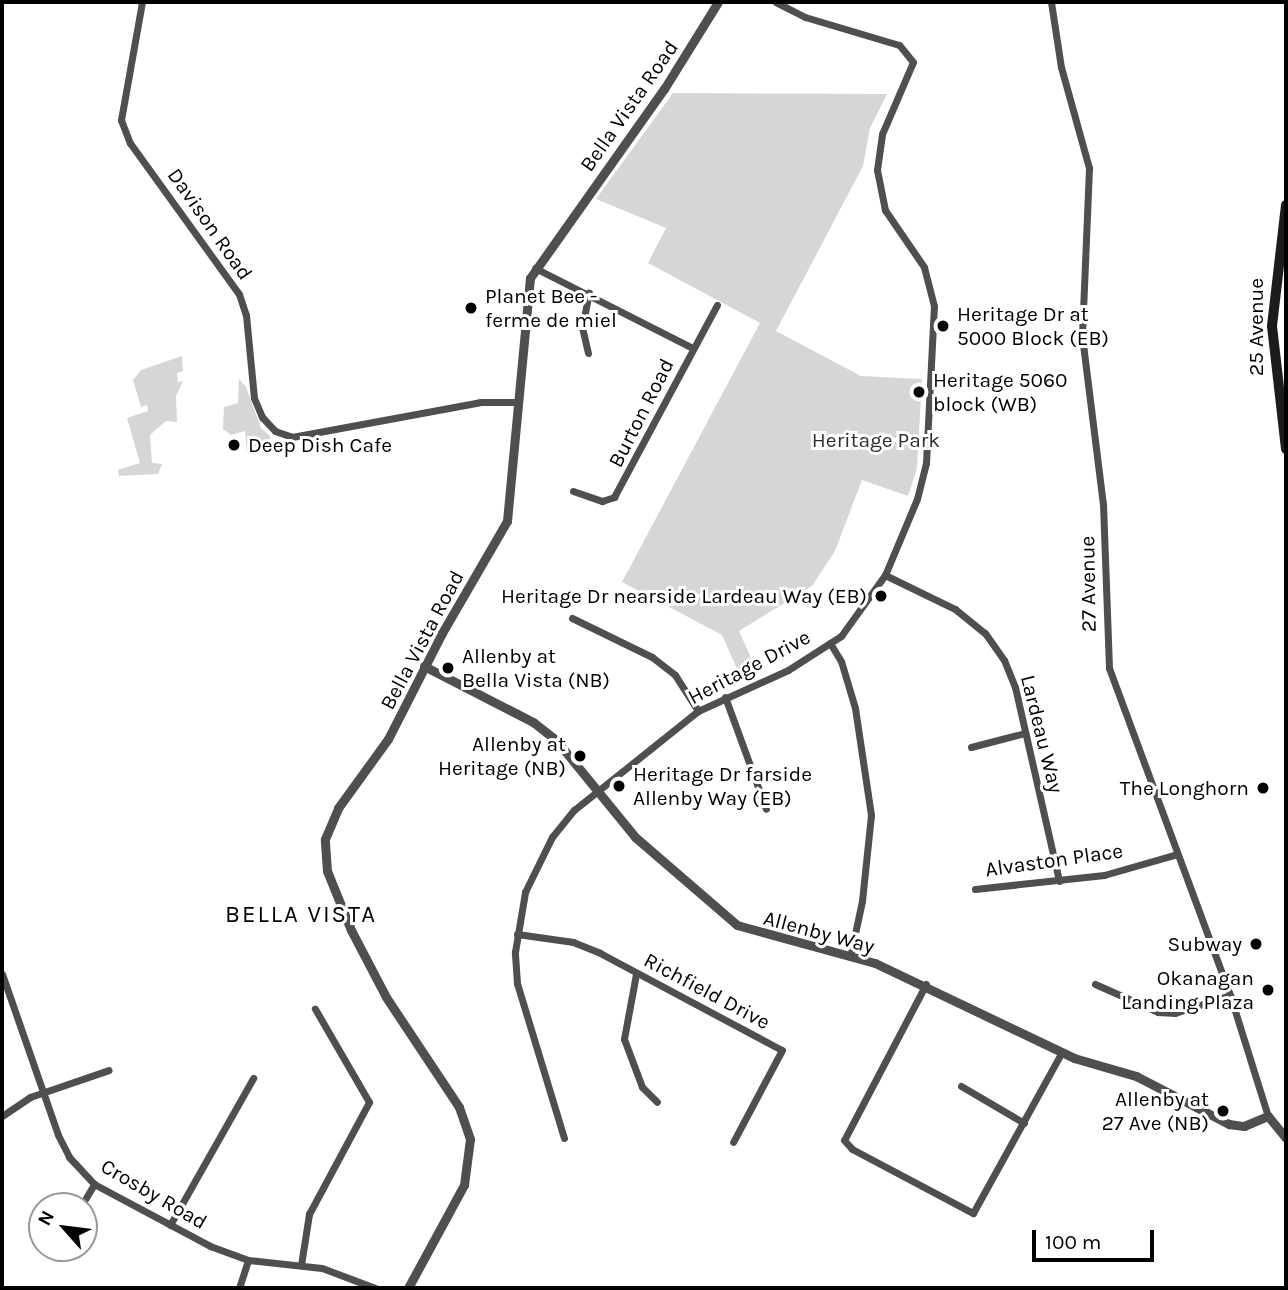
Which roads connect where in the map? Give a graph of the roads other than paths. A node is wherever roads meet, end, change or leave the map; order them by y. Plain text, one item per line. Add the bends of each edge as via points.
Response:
1 (142, 2) edge
2 (718, 2) edge
3 (776, 2) edge
4 (1051, 2) edge
5 (1286, 205) edge
6 (535, 268) junction
7 (1279, 273) dead end
8 (1286, 281) edge
9 (589, 293) junction
10 (717, 305) dead end
11 (694, 348) junction
12 (588, 353) dead end
13 (519, 402) junction
14 (1286, 449) edge
15 (573, 491) dead end
16 (885, 575) junction
17 (572, 618) dead end
18 (830, 643) junction
19 (424, 666) junction
20 (725, 697) junction
21 (698, 711) junction
22 (1025, 733) junction
23 (971, 747) dead end
24 (596, 791) junction
25 (766, 809) dead end
26 (1177, 855) junction
27 (1059, 881) junction
28 (975, 889) dead end
29 (517, 934) junction
30 (850, 957) junction
31 (2, 974) edge
32 (636, 974) junction
33 (926, 984) junction
34 (1095, 984) dead end
35 (1230, 995) junction
36 (315, 1009) dead end
37 (1062, 1052) junction
38 (109, 1070) dead end
39 (253, 1078) dead end
40 (961, 1086) dead end
41 (43, 1093) junction
42 (657, 1102) dead end
43 (2, 1116) edge
44 (1268, 1116) junction
45 (1024, 1123) junction
46 (564, 1138) dead end
47 (1286, 1138) edge
48 (733, 1142) dead end
49 (94, 1184) junction
50 (89, 1192) edge
51 (170, 1226) junction
52 (247, 1260) junction
53 (301, 1265) junction
54 (239, 1288) edge
55 (375, 1288) edge
56 (408, 1288) edge

1 - 13 street, Davison Road via 121,120 131,143 239,294 246,315 254,398 275,431 292,437 480,402
2 - 6 street, Bella Vista Road via 629,139
3 - 16 street, Heritage Drive via 805,17 899,45 913,62 882,134 877,170 885,210 924,267 934,306 926,463 917,499
4 - 26 street, 27 Avenue via 1061,67 1089,168 1082,336 1103,504 1109,667
5 - 14 main road, 25 Avenue via 1272,326
6 - 9 street
6 - 13 street, Bella Vista Road via 526,294
7 - 8 street, 25 Avenue
9 - 11 street
9 - 12 street via 582,328
10 - 11 street, Burton Road
11 - 15 street, Burton Road via 614,497 602,501
13 - 19 street, Bella Vista Road via 507,521
16 - 18 street, Heritage Drive via 860,615
16 - 22 street, Lardeau Way via 955,609 985,633 1006,666
17 - 21 street via 652,657 675,676
18 - 20 street, Heritage Drive via 788,670
18 - 30 street via 841,661 855,708 871,815 862,901
19 - 24 street, Allenby Way via 533,722 556,740
19 - 56 street, Bella Vista Road via 388,740 332,818 324,850 333,890 373,975 455,1100 470,1139 464,1185
20 - 21 street, Heritage Drive
20 - 25 street
21 - 24 street, Heritage Drive
22 - 23 street
22 - 27 street, Lardeau Way
24 - 29 street, Heritage Drive via 552,837 525,892
24 - 30 street, Allenby Way via 635,836 737,925
26 - 27 street, Alvaston Place via 1104,875
26 - 35 street, 27 Avenue
27 - 28 street, Alvaston Place
29 - 32 street, Richfield Drive via 573,942
29 - 46 street, Heritage Drive via 517,983
30 - 33 street, Allenby Way
31 - 41 street, Crosby Road
32 - 42 street via 624,1039 642,1087
32 - 48 street, Richfield Drive via 782,1050
33 - 37 street, Allenby Way
33 - 45 street via 844,1140 852,1149 973,1213
34 - 35 street via 1158,1012 1175,1013
35 - 44 street, 27 Avenue
36 - 53 street via 369,1102 309,1214
37 - 44 street, Allenby Way via 1136,1076 1229,1124 1244,1126
37 - 45 street
38 - 41 street
39 - 51 street
40 - 45 street
41 - 43 street
41 - 49 street, Crosby Road via 69,1157
44 - 47 street, 27 Avenue
49 - 50 street
49 - 51 street, Crosby Road
51 - 52 street, Crosby Road
52 - 53 street, Crosby Road
52 - 54 street
53 - 55 street, Crosby Road

